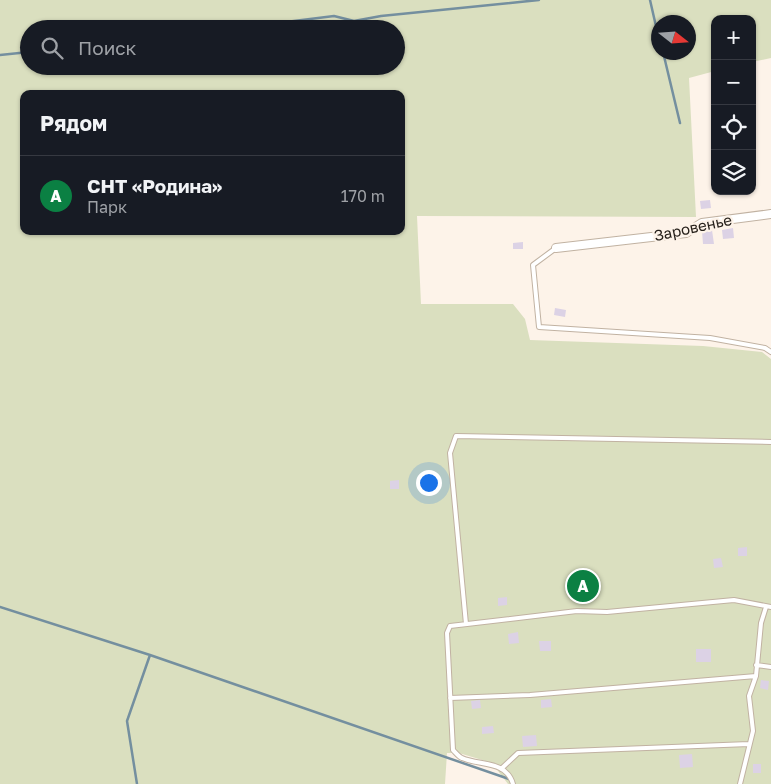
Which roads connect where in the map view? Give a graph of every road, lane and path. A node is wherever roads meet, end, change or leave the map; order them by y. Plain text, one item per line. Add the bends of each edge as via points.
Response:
1 (771, 214) edge
2 (556, 248) joint
3 (771, 352) edge
4 (771, 442) edge
5 (766, 607) junction
6 (771, 607) edge
7 (466, 624) junction
8 (756, 665) junction
9 (771, 668) edge
10 (756, 676) junction
11 (450, 698) junction
12 (749, 744) junction
13 (501, 769) junction
14 (513, 784) edge
15 (740, 784) edge

1 - 2 street, Заровенье via 702,223 686,233
2 - 3 lane via 533,265 539,327 710,338 765,348
4 - 7 lane via 456,436 450,453
5 - 6 lane
5 - 7 lane via 734,600
5 - 8 lane via 760,623
7 - 11 lane via 450,626 447,633
8 - 9 lane
8 - 10 lane
10 - 11 lane via 530,695
10 - 12 lane via 749,696 753,731
11 - 13 lane via 453,750 462,758
12 - 13 lane via 518,753
12 - 15 lane
13 - 14 lane

